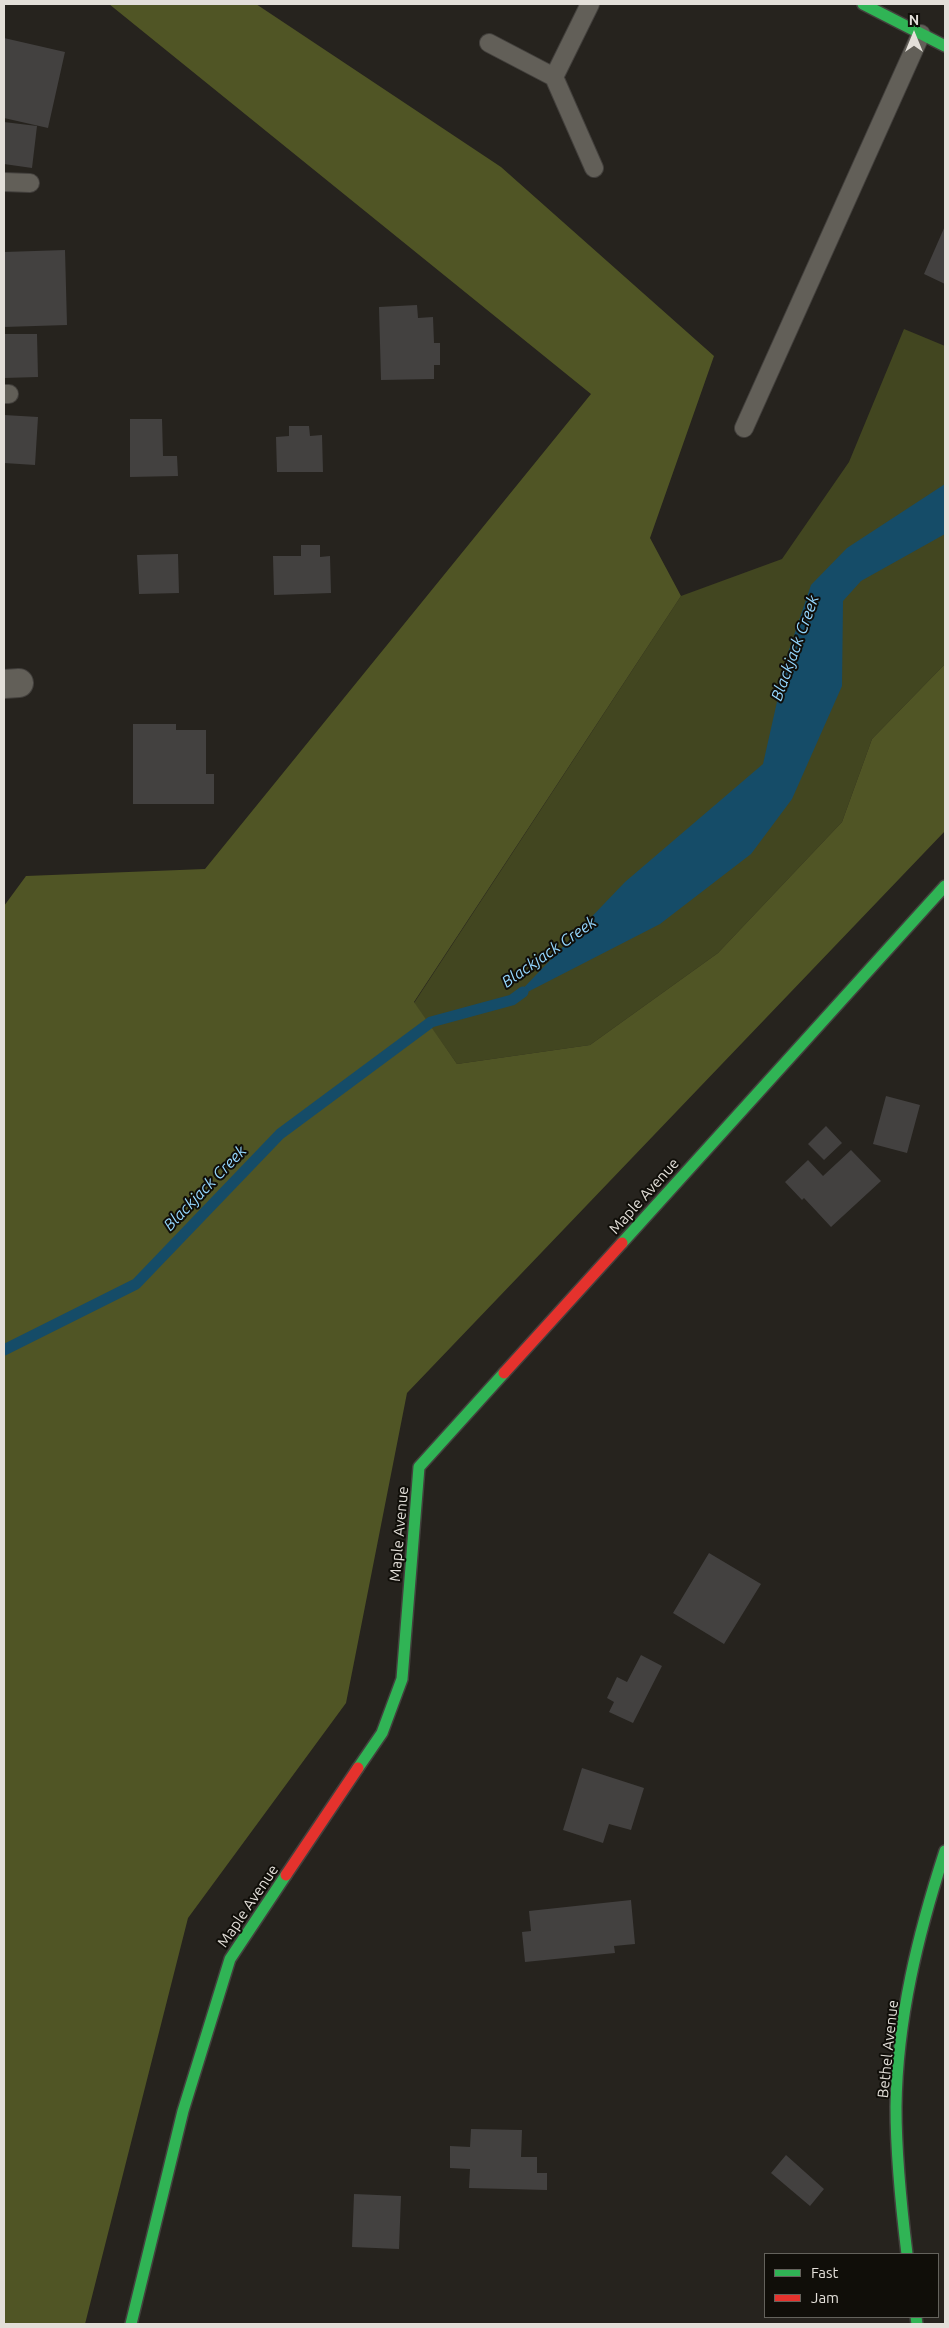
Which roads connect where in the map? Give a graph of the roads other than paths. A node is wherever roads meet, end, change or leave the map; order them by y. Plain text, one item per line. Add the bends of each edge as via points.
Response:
1 (590, 4) edge
2 (863, 4) edge
3 (922, 34) junction
4 (489, 43) dead end
5 (945, 46) edge
6 (554, 77) junction
7 (594, 168) dead end
8 (4, 182) edge
9 (30, 183) dead end
10 (744, 428) dead end
11 (945, 886) edge
12 (945, 1852) edge
13 (906, 2253) edge
14 (131, 2324) edge

1 - 6 lane
2 - 3 street
3 - 5 street
3 - 10 lane
4 - 6 lane
6 - 7 lane
8 - 9 lane
11 - 14 street, Maple Avenue via 419,1467 402,1679 382,1733 230,1959 183,2111
12 - 13 street, Bethel Avenue via 921,1938 902,2037 896,2105

